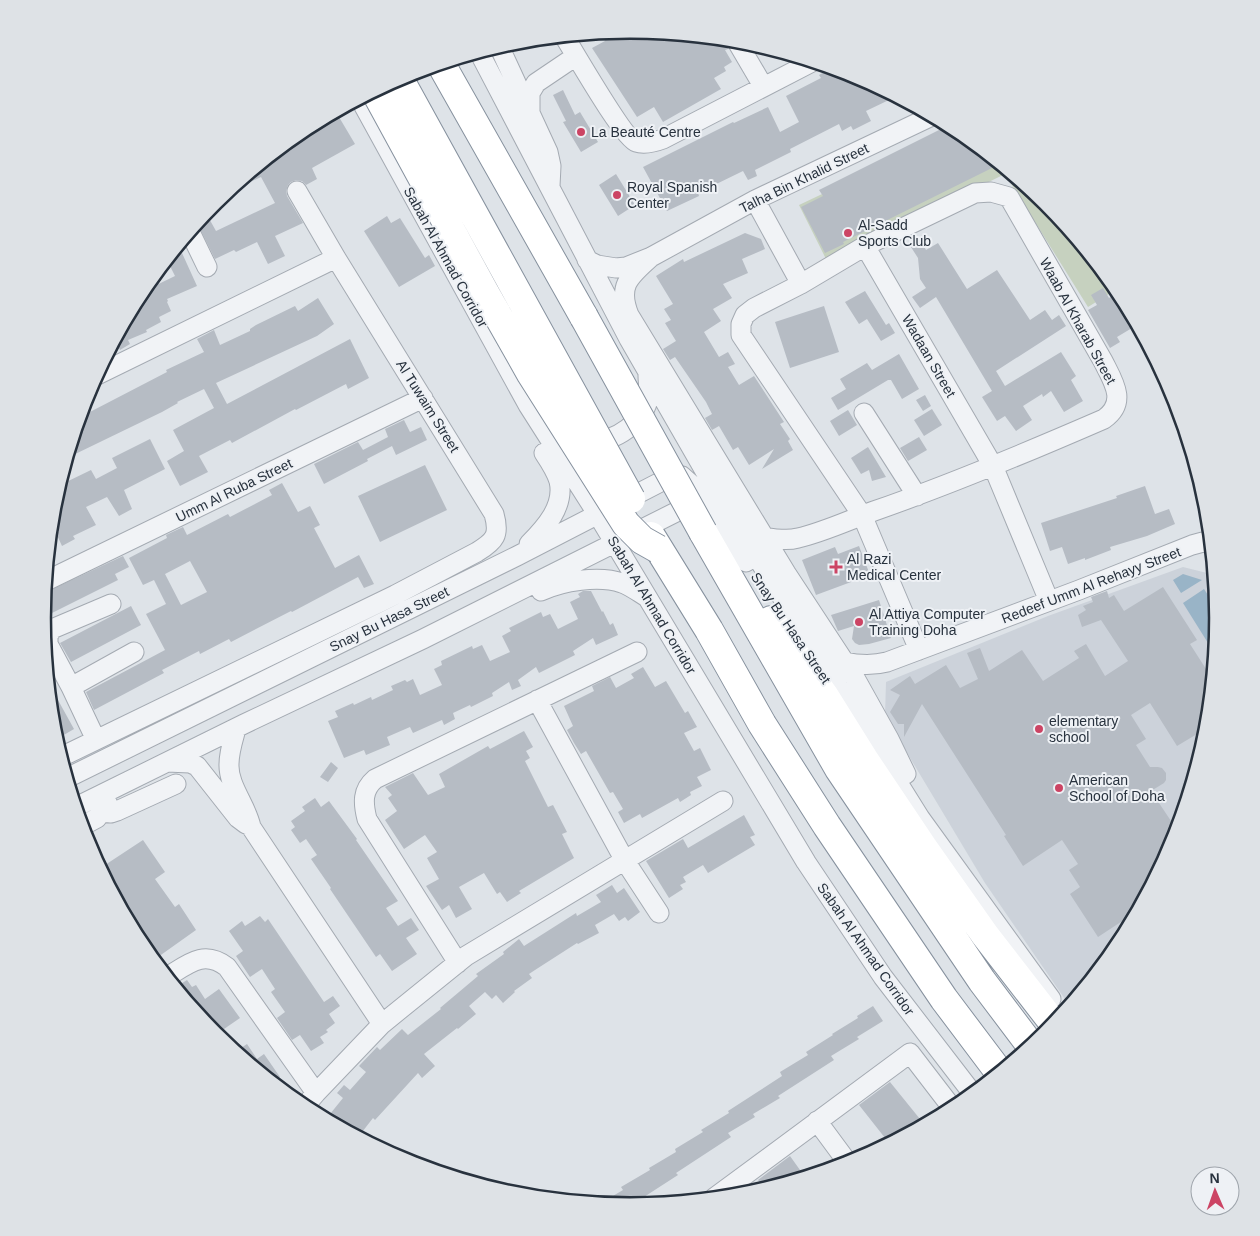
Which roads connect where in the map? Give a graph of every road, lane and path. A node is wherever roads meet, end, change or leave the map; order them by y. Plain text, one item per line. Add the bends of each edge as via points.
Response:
1 (568, 43) edge
2 (742, 50) edge
3 (502, 53) edge
4 (576, 56) junction
5 (482, 58) edge
6 (805, 66) edge
7 (444, 69) edge
8 (403, 85) edge
9 (763, 86) junction
10 (378, 96) edge
11 (363, 104) edge
12 (530, 112) junction
13 (925, 119) edge
14 (550, 190) junction
15 (297, 191) dead end
16 (755, 200) junction
17 (193, 238) edge
18 (865, 246) junction
19 (651, 257) junction
20 (336, 258) junction
21 (587, 260) junction
22 (207, 267) dead end
23 (801, 284) junction
24 (107, 370) edge
25 (648, 375) junction
26 (423, 398) junction
27 (528, 405) junction
28 (864, 413) dead end
29 (993, 466) junction
30 (708, 492) junction
31 (917, 496) junction
32 (598, 515) junction
33 (862, 515) junction
34 (764, 537) junction
35 (799, 538) junction
36 (1204, 542) edge
37 (614, 543) junction
38 (658, 549) junction
39 (477, 552) joint
40 (517, 556) junction
41 (722, 565) junction
42 (786, 573) junction
43 (52, 579) edge
44 (648, 598) junction
45 (1050, 601) junction
46 (111, 604) dead end
47 (51, 630) edge
48 (423, 639) junction
49 (918, 650) junction
50 (52, 651) edge
51 (134, 652) dead end
52 (637, 652) dead end
53 (844, 662) junction
54 (887, 662) junction
55 (71, 687) junction
56 (858, 699) junction
57 (537, 700) junction
58 (236, 728) junction
59 (96, 740) junction
60 (67, 755) edge
61 (166, 762) junction
62 (72, 775) edge
63 (176, 784) dead end
64 (114, 789) junction
65 (723, 801) dead end
66 (81, 805) edge
67 (101, 812) junction
68 (88, 823) edge
69 (251, 827) junction
70 (624, 861) junction
71 (658, 913) dead end
72 (458, 963) junction
73 (172, 974) edge
74 (1058, 1009) edge
75 (1049, 1018) edge
76 (382, 1024) junction
77 (1027, 1040) edge
78 (996, 1068) edge
79 (969, 1088) edge
80 (316, 1093) junction
81 (310, 1101) edge
82 (948, 1102) edge
83 (817, 1122) junction
84 (843, 1156) edge
85 (727, 1189) edge

1 - 4 street
2 - 9 street
3 - 12 street
4 - 9 street via 622,129 635,142 663,139
4 - 12 street via 536,83 530,93
5 - 14 street
6 - 9 street
7 - 41 highway, bridge
8 - 38 highway, bridge
10 - 38 highway, bridge via 531,374 626,524 642,540
11 - 27 street, Sabah Al Ahmad Corridor
12 - 14 street via 548,152
13 - 16 street, Talha Bin Khalid Street
14 - 21 street
15 - 20 street, Al Tuwaim Street
16 - 19 street, Talha Bin Khalid Street
16 - 23 street
17 - 22 street
18 - 23 street, Waab Al Kharab Street
18 - 29 street, Wadaan Street
18 - 29 street, Waab Al Kharab Street via 975,193 991,192 1009,197 1103,361 1116,388 1117,398 1112,414 1104,419
19 - 21 street, Talha Bin Khalid Street via 616,268
19 - 34 street, Talha Bin Khalid Street via 629,277 624,290 631,320
20 - 24 street
20 - 26 street, Al Tuwaim Street
21 - 25 street
23 - 33 street, Waab Al Kharab Street via 745,315 740,335
25 - 27 street via 648,396 642,413 631,427 615,437 582,443
25 - 30 street
26 - 39 street, Al Tuwaim Street via 494,514 496,536
26 - 43 street, Umm Al Ruba Street
27 - 32 street, Sabah Al Ahmad Corridor
27 - 40 street via 533,434 554,469 560,494 550,521
28 - 31 street
29 - 31 street, Waab Al Kharab Street
29 - 45 street, Wadaan Street
30 - 32 street, Snay Bu Hasa Street via 682,476 674,475
30 - 37 street
30 - 56 street, Snay Bu Hasa Street via 821,674 834,691
31 - 33 street, Waab Al Kharab Street
32 - 37 street, Sabah Al Ahmad Corridor
32 - 40 street, Snay Bu Hasa Street
33 - 35 street, Waab Al Kharab Street
33 - 49 street
34 - 35 street, Waab Al Kharab Street
34 - 42 street
35 - 42 street via 789,553
36 - 45 street, Redeef Umm Al Rehayy Street
37 - 44 street, Sabah Al Ahmad Corridor
37 - 48 street
38 - 78 highway via 827,826 944,999
39 - 59 street, Snay Bu Hasa Street
40 - 62 street, Snay Bu Hasa Street
41 - 75 highway via 740,578 764,609 985,935
41 - 77 highway via 839,770 982,981
42 - 53 street
44 - 48 street via 619,582 563,582 446,635
44 - 79 street, Sabah Al Ahmad Corridor via 823,888 883,977
45 - 49 street, Redeef Umm Al Rehayy Street
46 - 47 street
48 - 58 street
49 - 54 street, Redeef Umm Al Rehayy Street
50 - 55 street
51 - 55 street
52 - 57 street
53 - 54 street, Redeef Umm Al Rehayy Street via 864,665
53 - 56 street
54 - 56 street, Redeef Umm Al Rehayy Street via 873,675
55 - 59 street
56 - 74 street via 889,739 913,790 920,818
57 - 70 street
57 - 72 street via 376,779 368,786 364,797 367,820
58 - 61 street
58 - 69 street via 230,772
59 - 60 street, Snay Bu Hasa Street
61 - 64 street
61 - 69 street via 197,766 238,818
63 - 67 street via 117,811
64 - 66 street
64 - 67 street
65 - 70 street
67 - 68 street
69 - 76 street
70 - 71 street
70 - 72 street
72 - 76 street
73 - 80 street via 202,958 212,958 227,967
76 - 80 street
80 - 81 street
82 - 83 street via 910,1053
83 - 84 street
83 - 85 street

